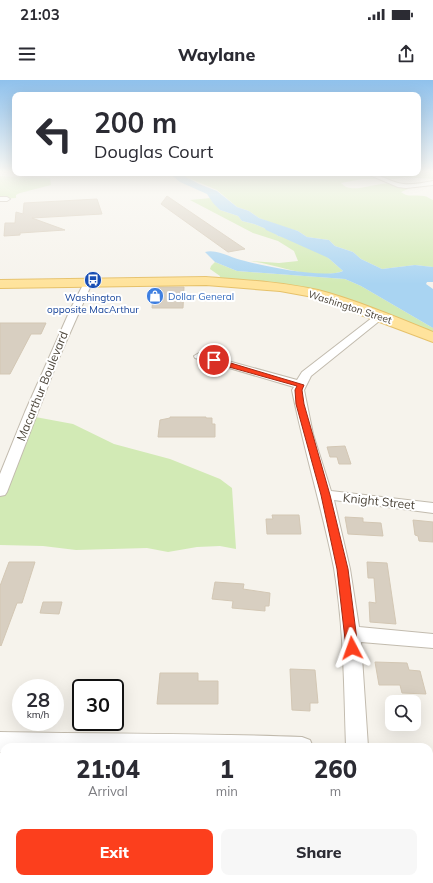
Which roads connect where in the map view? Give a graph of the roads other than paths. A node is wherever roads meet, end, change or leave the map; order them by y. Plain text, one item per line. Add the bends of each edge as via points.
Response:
1 (88, 283) junction
2 (0, 284) edge
3 (380, 316) junction
4 (433, 337) edge
5 (199, 356) dead end
6 (301, 385) junction
7 (0, 492) edge
8 (325, 495) junction
9 (433, 508) edge
10 (351, 634) junction
11 (433, 641) edge
12 (0, 742) edge
13 (31, 743) edge
14 (357, 743) edge

1 - 2 main road, Washington Street
1 - 3 main road, Washington Street via 206,281 280,287 316,294
1 - 7 street, Macarthur Boulevard via 69,321
3 - 4 main road, Washington Street
3 - 6 street via 324,358 306,374
5 - 6 street
6 - 8 street via 298,390 300,404
8 - 9 street, Knight Street
8 - 10 street via 342,569
10 - 11 street
10 - 14 street
12 - 13 street

